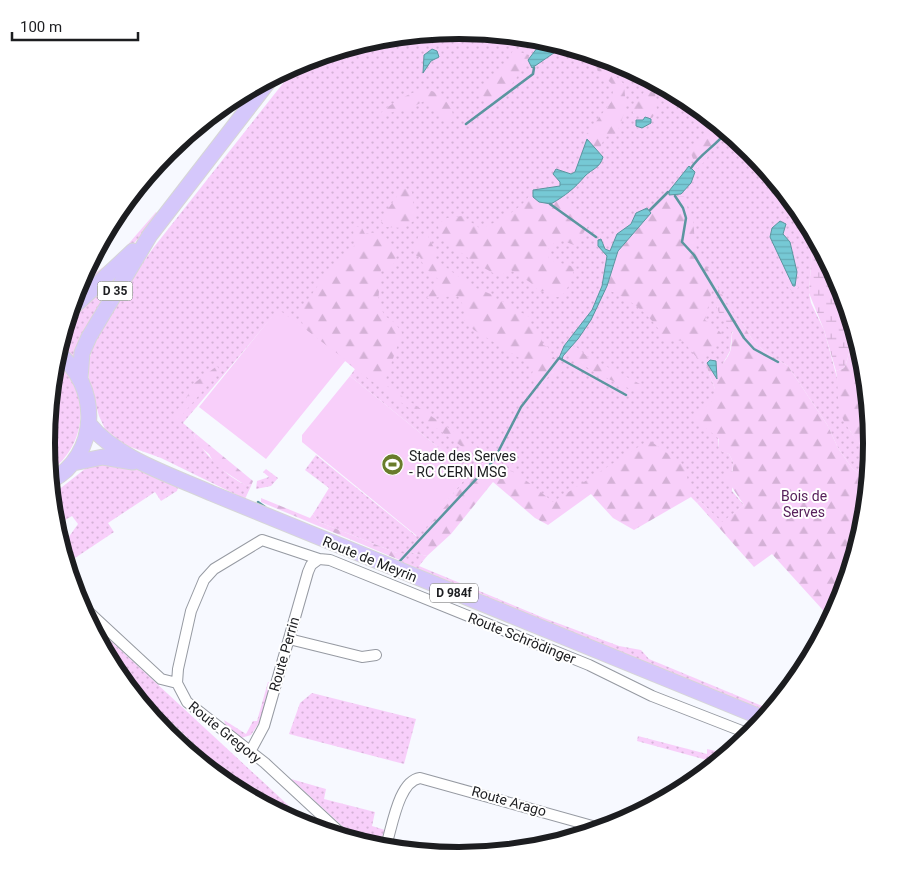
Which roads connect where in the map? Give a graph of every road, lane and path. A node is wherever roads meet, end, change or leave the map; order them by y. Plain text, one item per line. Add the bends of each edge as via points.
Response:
1 (262, 91) edge
2 (150, 235) junction
3 (82, 298) edge
4 (64, 359) edge
5 (80, 378) junction
6 (89, 424) junction
7 (73, 463) junction
8 (144, 463) junction
9 (57, 478) edge
10 (319, 559) junction
11 (95, 618) edge
12 (289, 639) junction
13 (376, 655) dead end
14 (177, 684) junction
15 (757, 716) edge
16 (743, 731) edge
17 (250, 752) junction
18 (591, 825) edge
19 (334, 827) edge
20 (388, 840) edge

1 - 2 main road, D 35
2 - 3 main road, D 35
2 - 5 main road, D 35 via 89,337 82,353
4 - 5 main road
5 - 6 main road via 88,401
6 - 7 main road via 84,444
6 - 8 main road, Route de Meyrin / D 984f via 107,442
7 - 8 main road, Route de Meyrin / D 984f via 103,457
7 - 9 main road
8 - 15 main road, Route de Meyrin / D 984f via 283,524
10 - 12 street, Route Perrin via 308,572
10 - 14 street, Route Schrödinger via 262,540 214,569 204,580 191,611
10 - 16 street, Route Schrödinger via 330,560
11 - 14 street via 161,679
12 - 13 street via 362,657
12 - 17 street, Route Perrin via 264,726
14 - 17 street, Route Gregory via 187,702
17 - 19 street, Route Gregory
18 - 20 street, Route Arago via 427,778 408,783 401,795

